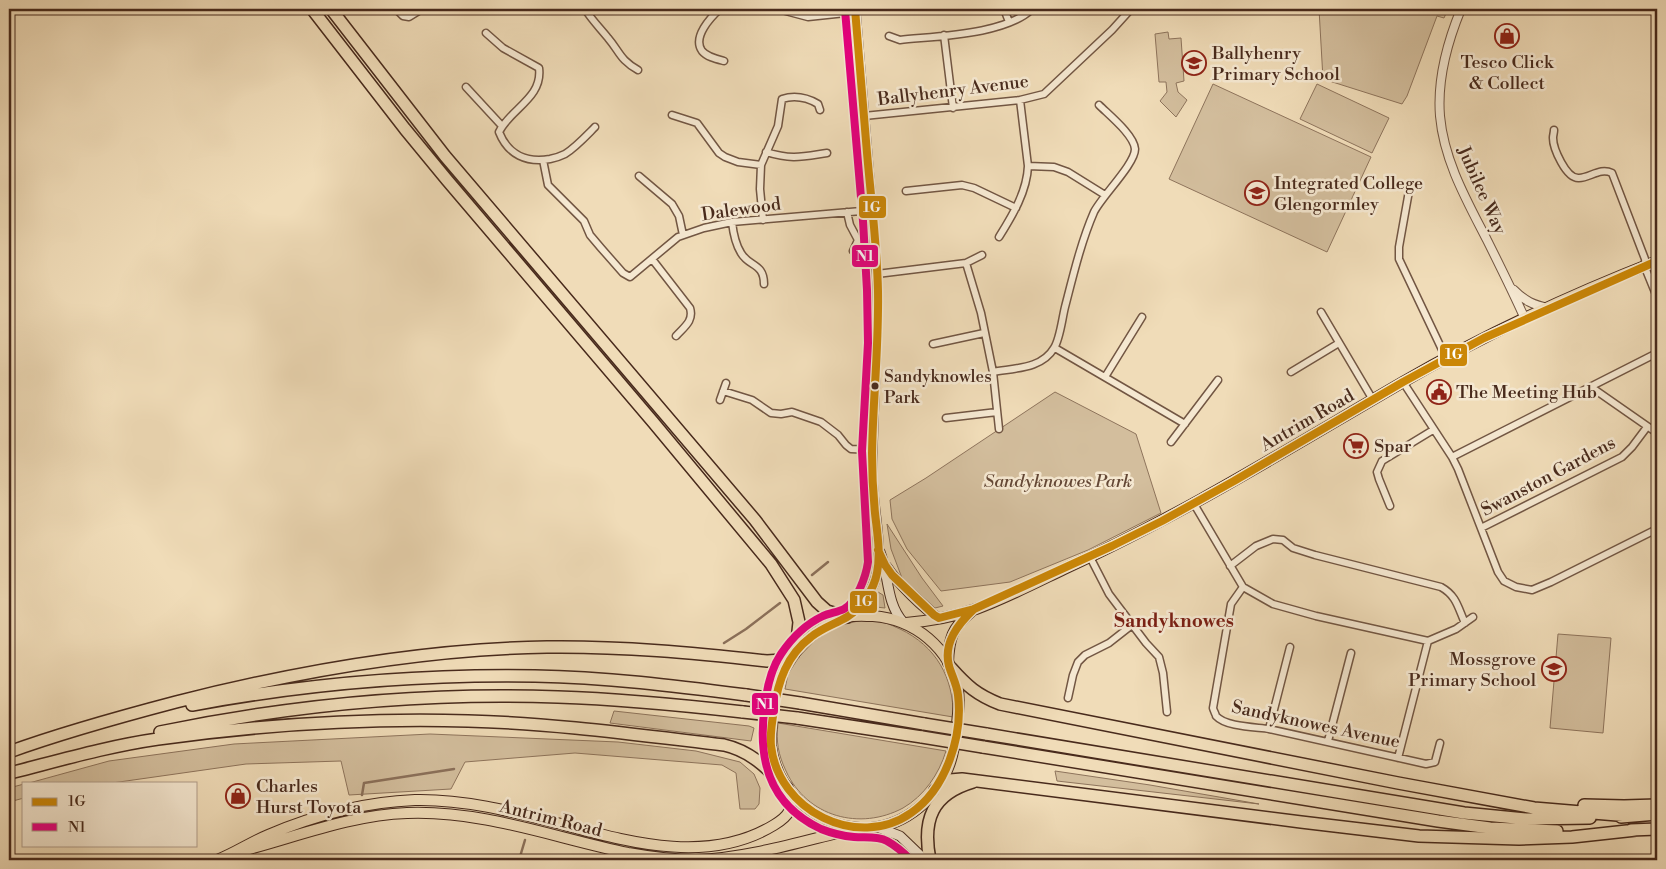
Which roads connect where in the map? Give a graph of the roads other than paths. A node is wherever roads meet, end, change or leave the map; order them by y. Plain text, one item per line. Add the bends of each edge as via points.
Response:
1 (312, 9) edge
2 (331, 9) edge
3 (396, 9) edge
4 (422, 9) edge
5 (585, 9) edge
6 (720, 9) edge
7 (778, 9) edge
8 (1004, 9) edge
9 (1032, 9) edge
10 (1131, 9) edge
11 (1461, 9) edge
12 (855, 10) edge
13 (828, 12) edge
14 (1009, 22) junction
15 (486, 33) dead end
16 (944, 35) junction
17 (890, 36) dead end
18 (724, 61) dead end
19 (638, 70) dead end
20 (466, 87) dead end
21 (1020, 100) junction
22 (1099, 105) dead end
23 (953, 108) junction
24 (820, 110) dead end
25 (672, 115) dead end
26 (864, 116) junction
27 (502, 126) junction
28 (595, 127) dead end
29 (1554, 130) dead end
30 (766, 152) junction
31 (827, 153) dead end
32 (543, 160) junction
33 (761, 165) junction
34 (1028, 166) junction
35 (639, 176) dead end
36 (906, 191) dead end
37 (1409, 191) dead end
38 (1105, 195) junction
39 (1016, 208) junction
40 (872, 210) junction
41 (847, 212) junction
42 (763, 220) junction
43 (732, 222) junction
44 (683, 235) junction
45 (999, 238) dead end
46 (853, 251) dead end
47 (982, 255) dead end
48 (652, 259) junction
49 (1657, 261) edge
50 (966, 262) junction
51 (1645, 265) junction
52 (877, 274) junction
53 (764, 284) dead end
54 (1509, 285) junction
55 (1657, 297) edge
56 (1549, 308) junction
57 (1321, 312) dead end
58 (1142, 317) dead end
59 (1524, 319) junction
60 (984, 333) junction
61 (676, 336) dead end
62 (1339, 343) junction
63 (933, 344) dead end
64 (1055, 348) junction
65 (1657, 354) edge
66 (1446, 358) junction
67 (993, 372) junction
68 (1291, 372) dead end
69 (1105, 377) junction
70 (1218, 380) dead end
71 (1403, 382) junction
72 (726, 383) dead end
73 (1592, 386) junction
74 (723, 391) junction
75 (720, 400) dead end
76 (1373, 400) junction
77 (997, 412) junction
78 (946, 418) dead end
79 (1185, 424) junction
80 (1647, 427) junction
81 (999, 429) dead end
82 (1433, 430) junction
83 (1657, 434) edge
84 (1171, 442) dead end
85 (872, 450) junction
86 (1452, 457) junction
87 (1194, 504) junction
88 (1390, 506) dead end
89 (1481, 528) junction
90 (1657, 529) edge
91 (878, 550) junction
92 (1090, 557) junction
93 (885, 565) junction
94 (1230, 566) junction
95 (1242, 587) junction
96 (974, 609) junction
97 (848, 617) junction
98 (1473, 617) dead end
99 (939, 618) junction
100 (904, 623) junction
101 (1465, 623) junction
102 (1132, 625) junction
103 (1428, 641) junction
104 (1290, 646) dead end
105 (795, 652) junction
106 (1351, 653) dead end
107 (950, 665) junction
108 (1068, 698) dead end
109 (1167, 712) dead end
110 (1269, 729) junction
111 (1328, 741) junction
112 (1440, 743) dead end
113 (9, 753) edge
114 (1398, 758) junction
115 (11, 772) edge
116 (977, 781) junction
117 (788, 790) junction
118 (934, 791) junction
119 (1493, 800) junction
120 (1657, 805) edge
121 (1657, 814) edge
122 (1629, 816) junction
123 (876, 827) junction
124 (862, 828) junction
125 (1657, 829) edge
126 (1636, 830) junction
127 (234, 853) junction
128 (217, 860) edge
129 (925, 860) edge
130 (930, 860) edge

1 - 105 highway via 446,180 771,564 794,600 799,622
2 - 97 highway via 445,156 755,520 817,602 827,611
3 - 4 street via 409,17
5 - 19 street via 626,63
6 - 18 street via 707,21 700,35 700,48 711,58
7 - 13 street via 808,17
8 - 14 street
9 - 14 street
10 - 21 street, Ballyhenry Avenue via 1044,94
11 - 54 street, Jubilee Way via 1442,73 1440,116 1443,136 1457,179
12 - 13 street
12 - 26 main road
14 - 16 street
15 - 27 street via 502,48 539,68 537,86
16 - 17 street via 900,40
16 - 23 street
20 - 27 street
21 - 23 street, Ballyhenry Avenue
21 - 34 street
22 - 38 street via 1135,145 1129,164
23 - 26 street, Ballyhenry Avenue
24 - 30 street via 818,104 809,99 792,96 782,99 778,126
25 - 33 street via 697,123 725,157
26 - 40 main road
27 - 32 street via 501,136 515,154 524,159
28 - 32 street via 564,155
29 - 51 street via 1553,139 1560,160 1573,178 1606,170 1612,173
30 - 31 street via 794,158
30 - 33 street
32 - 48 street, Dalewood via 548,185 584,221 590,235 623,273 630,277
33 - 42 street
34 - 38 street via 1054,167 1068,172
34 - 39 street via 1028,177
35 - 44 street via 672,204 679,216
36 - 39 street via 962,186 974,188
37 - 66 street via 1399,259
38 - 64 street via 1084,240
39 - 45 street
40 - 41 street, Dalewood
40 - 52 main road
41 - 42 street, Dalewood
41 - 46 street via 858,240
42 - 43 street, Dalewood
43 - 44 street, Dalewood
43 - 53 street via 741,254 761,270
44 - 48 street, Dalewood
47 - 50 street
48 - 61 street via 690,308 690,321
49 - 51 main road, Antrim Road
50 - 52 street
50 - 60 street
51 - 55 street
51 - 56 main road, Antrim Road
52 - 85 main road via 878,328
54 - 56 street via 1524,300
54 - 59 street, Jubilee Way
56 - 59 main road, Antrim Road
57 - 62 street
58 - 69 street
59 - 66 main road, Antrim Road
60 - 63 street
60 - 67 street
62 - 68 street
62 - 76 street
64 - 67 street via 1034,365
64 - 69 street
65 - 73 street
66 - 71 main road, Antrim Road
67 - 77 street
69 - 79 street
70 - 79 street
71 - 76 main road, Antrim Road
71 - 82 street
72 - 74 street
73 - 80 street
73 - 86 street
74 - 75 street
74 - 85 street via 752,400 770,413 792,412 821,422 851,449
76 - 87 main road, Antrim Road
77 - 78 street
77 - 81 street
79 - 84 street
80 - 83 street
80 - 89 street, Swanston Gardens via 1622,457
82 - 86 street
82 - 88 street via 1382,462 1377,472 1378,479
85 - 91 main road
86 - 89 street
87 - 92 main road, Antrim Road
87 - 94 street
89 - 90 street via 1504,581 1532,590
91 - 93 main road
91 - 97 main road via 872,588
92 - 96 main road, Antrim Road
92 - 102 street via 1109,594
93 - 99 main road
93 - 100 main road via 893,606
94 - 95 street
94 - 101 street via 1256,546 1273,539 1283,540 1293,548 1315,555 1441,587 1456,602
95 - 103 street via 1273,604
95 - 110 street, Sandyknowes Avenue via 1231,604 1213,708 1216,716 1226,722
96 - 99 main road, Antrim Road
96 - 107 main road, Antrim Road via 956,626 949,651
97 - 100 main road via 884,616
97 - 105 main road via 819,630
98 - 101 street
99 - 100 main road, Antrim Road
100 - 107 main road via 936,645
101 - 103 street
102 - 108 street via 1078,662
102 - 109 street via 1159,657 1164,673
103 - 114 street
104 - 110 street
105 - 113 highway via 782,660 767,661 673,651 547,647 384,659 224,690 96,723
105 - 117 main road via 777,689 771,736 776,765
106 - 111 street
107 - 118 main road via 958,690 957,723 951,758
107 - 119 highway via 971,689 1000,704
110 - 111 street, Sandyknowes Avenue
111 - 114 street, Sandyknowes Avenue
112 - 114 street, Sandyknowes Avenue via 1434,762 1426,764
113 - 122 highway, bridge via 120,720 294,688 450,676 536,676 614,680 746,695 1464,813 1526,819
115 - 117 highway via 156,740 230,730 357,721 461,721 570,728 734,747 754,757
115 - 126 highway, bridge via 108,744 280,711 430,697 559,697 797,718 1490,828
116 - 118 highway via 957,778
116 - 126 highway via 1419,836 1519,839
116 - 130 highway via 951,791 934,807 926,836
117 - 124 main road via 805,808 824,820
117 - 127 main road, Antrim Road via 792,804 782,820 740,839 706,846 647,844 485,806 415,800 369,804 322,815 267,835
118 - 123 main road via 900,820
118 - 129 main road via 923,832
119 - 120 highway
119 - 122 highway via 1534,808
121 - 122 highway
123 - 124 main road
123 - 129 main road via 900,836
124 - 127 main road, Antrim Road via 738,855 686,860 628,853 488,820 408,813 350,821
125 - 126 highway
127 - 128 main road, Antrim Road

